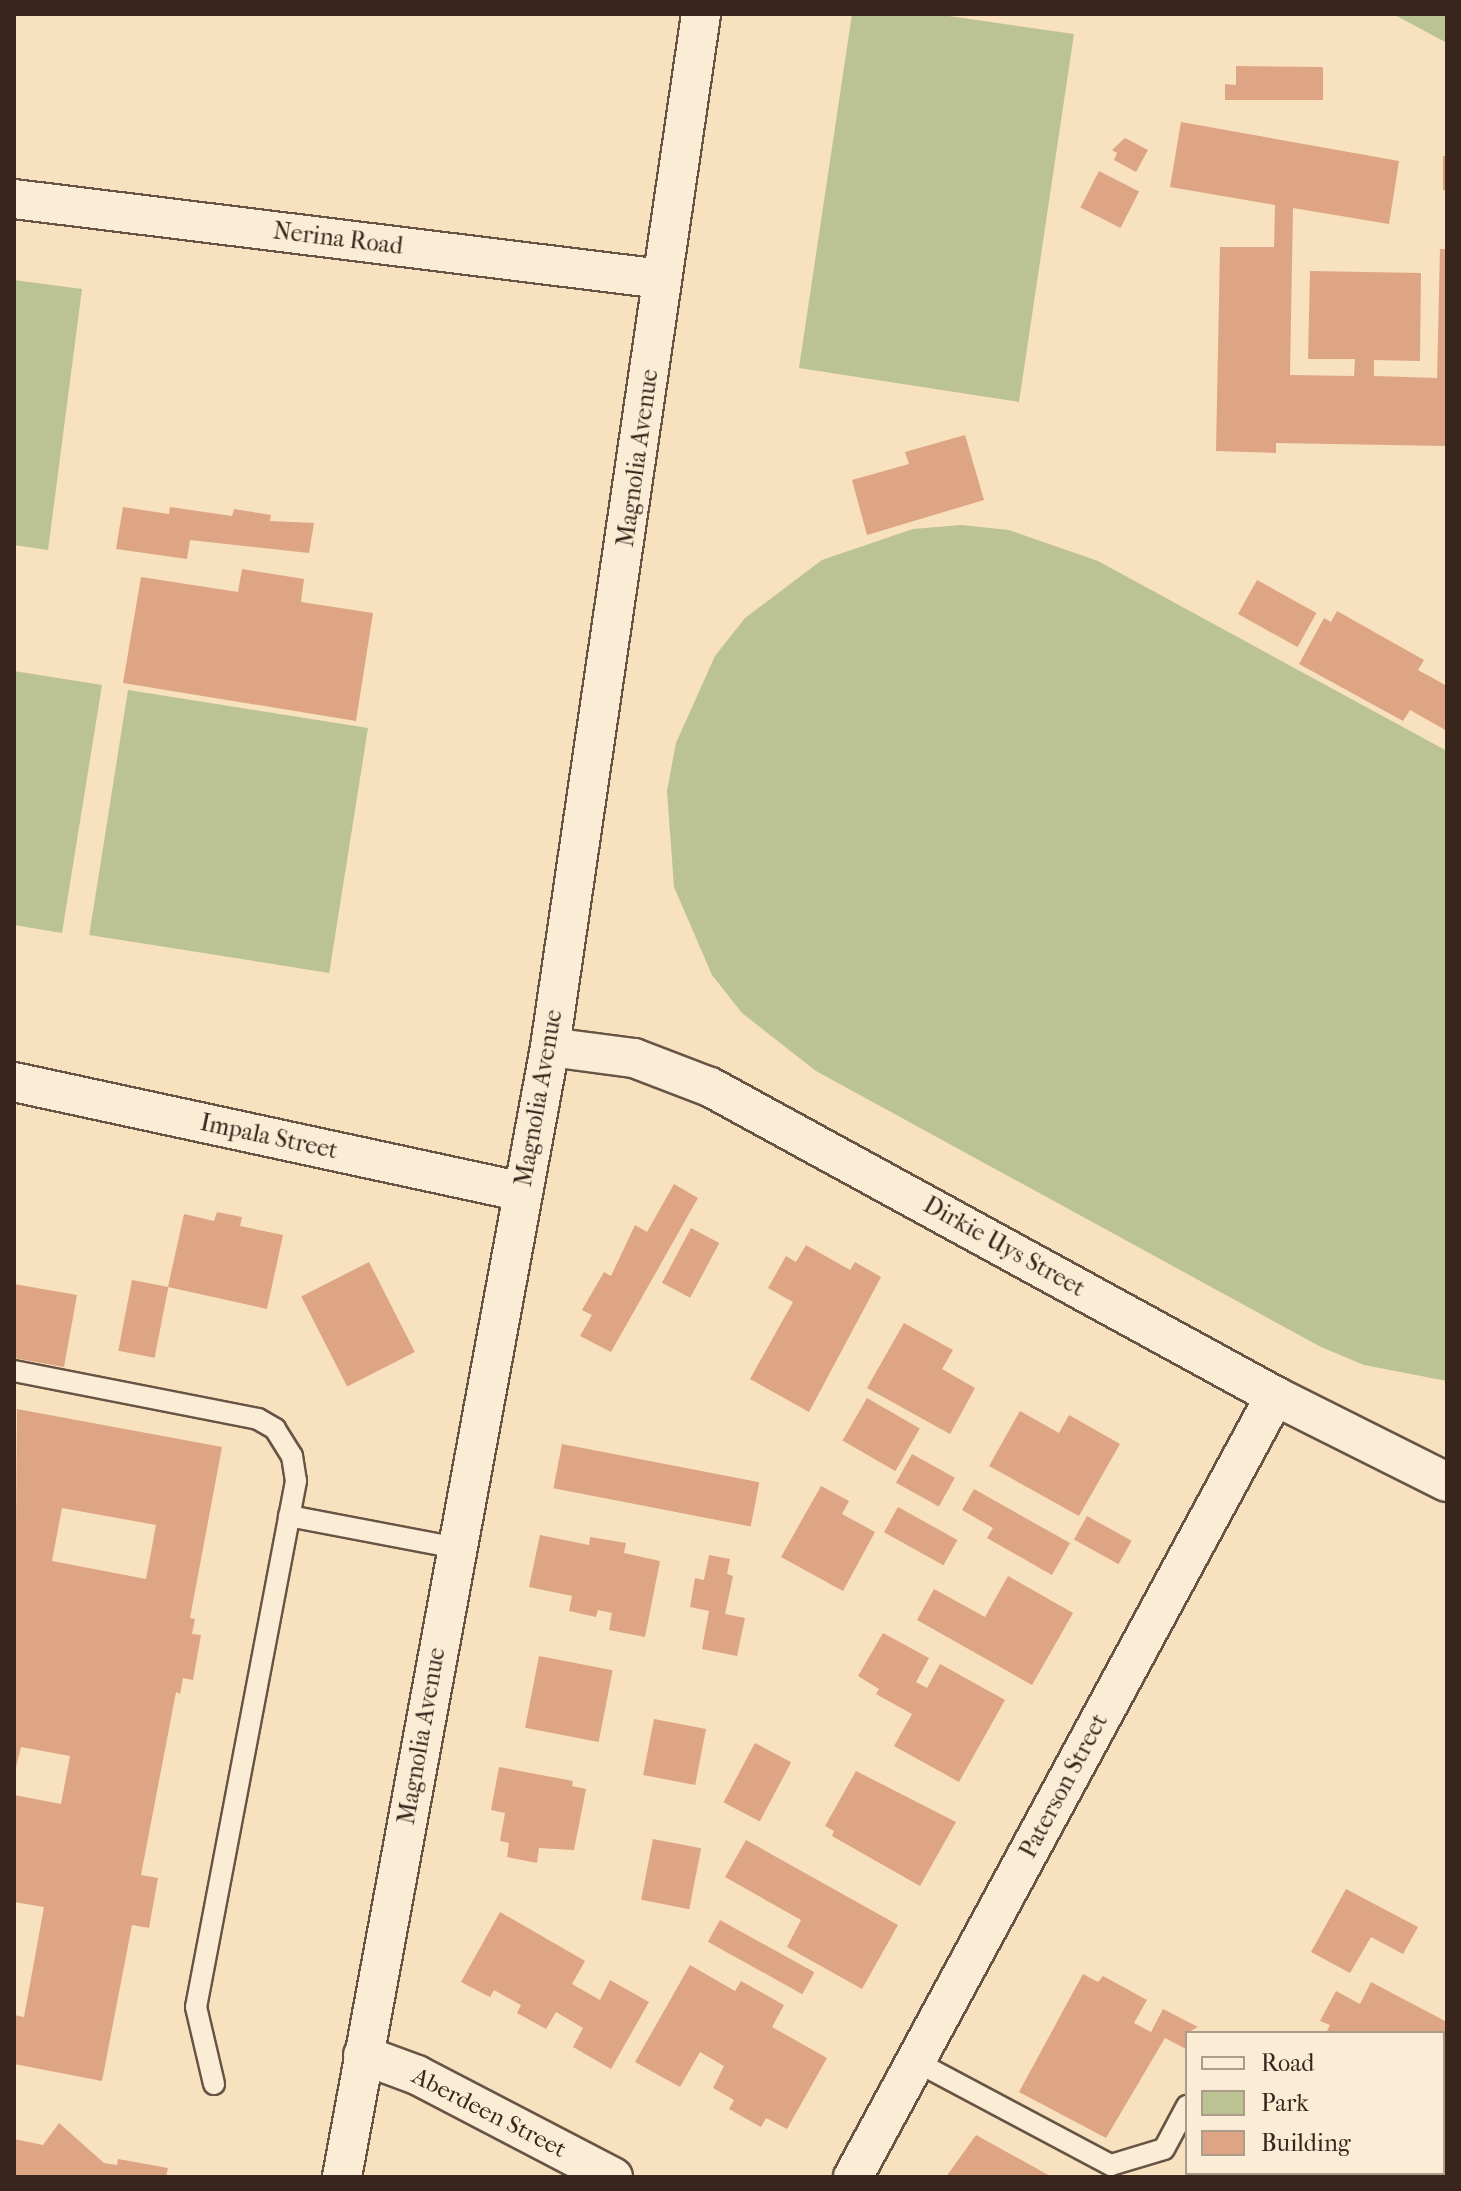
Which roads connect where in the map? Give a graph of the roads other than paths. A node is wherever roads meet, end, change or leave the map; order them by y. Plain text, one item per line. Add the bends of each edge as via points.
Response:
1 (701, 14) edge
2 (14, 199) edge
3 (662, 279) junction
4 (550, 1047) junction
5 (14, 1082) edge
6 (523, 1192) junction
7 (14, 1371) edge
8 (1275, 1396) junction
9 (1447, 1482) edge
10 (289, 1516) junction
11 (457, 1548) junction
12 (363, 2055) junction
13 (915, 2061) junction
14 (214, 2084) dead end
15 (1185, 2110) edge
16 (1108, 2171) edge
17 (342, 2177) edge
18 (613, 2177) edge
19 (853, 2177) edge

1 - 3 street, Magnolia Avenue
2 - 3 street, Nerina Road
3 - 4 street, Magnolia Avenue
4 - 6 street, Magnolia Avenue
4 - 8 street, Dirkie Uys Street via 634,1058 710,1087
5 - 6 street, Impala Street
6 - 11 street, Magnolia Avenue
7 - 10 lane via 258,1419 275,1429 292,1456 296,1481
8 - 9 street, Dirkie Uys Street
8 - 13 street, Paterson Street
10 - 11 lane
10 - 14 lane via 196,2007
11 - 12 street, Magnolia Avenue
12 - 17 street, Magnolia Avenue
12 - 18 street, Aberdeen Street via 417,2075
13 - 16 lane
13 - 19 street, Paterson Street
15 - 16 lane via 1164,2149

